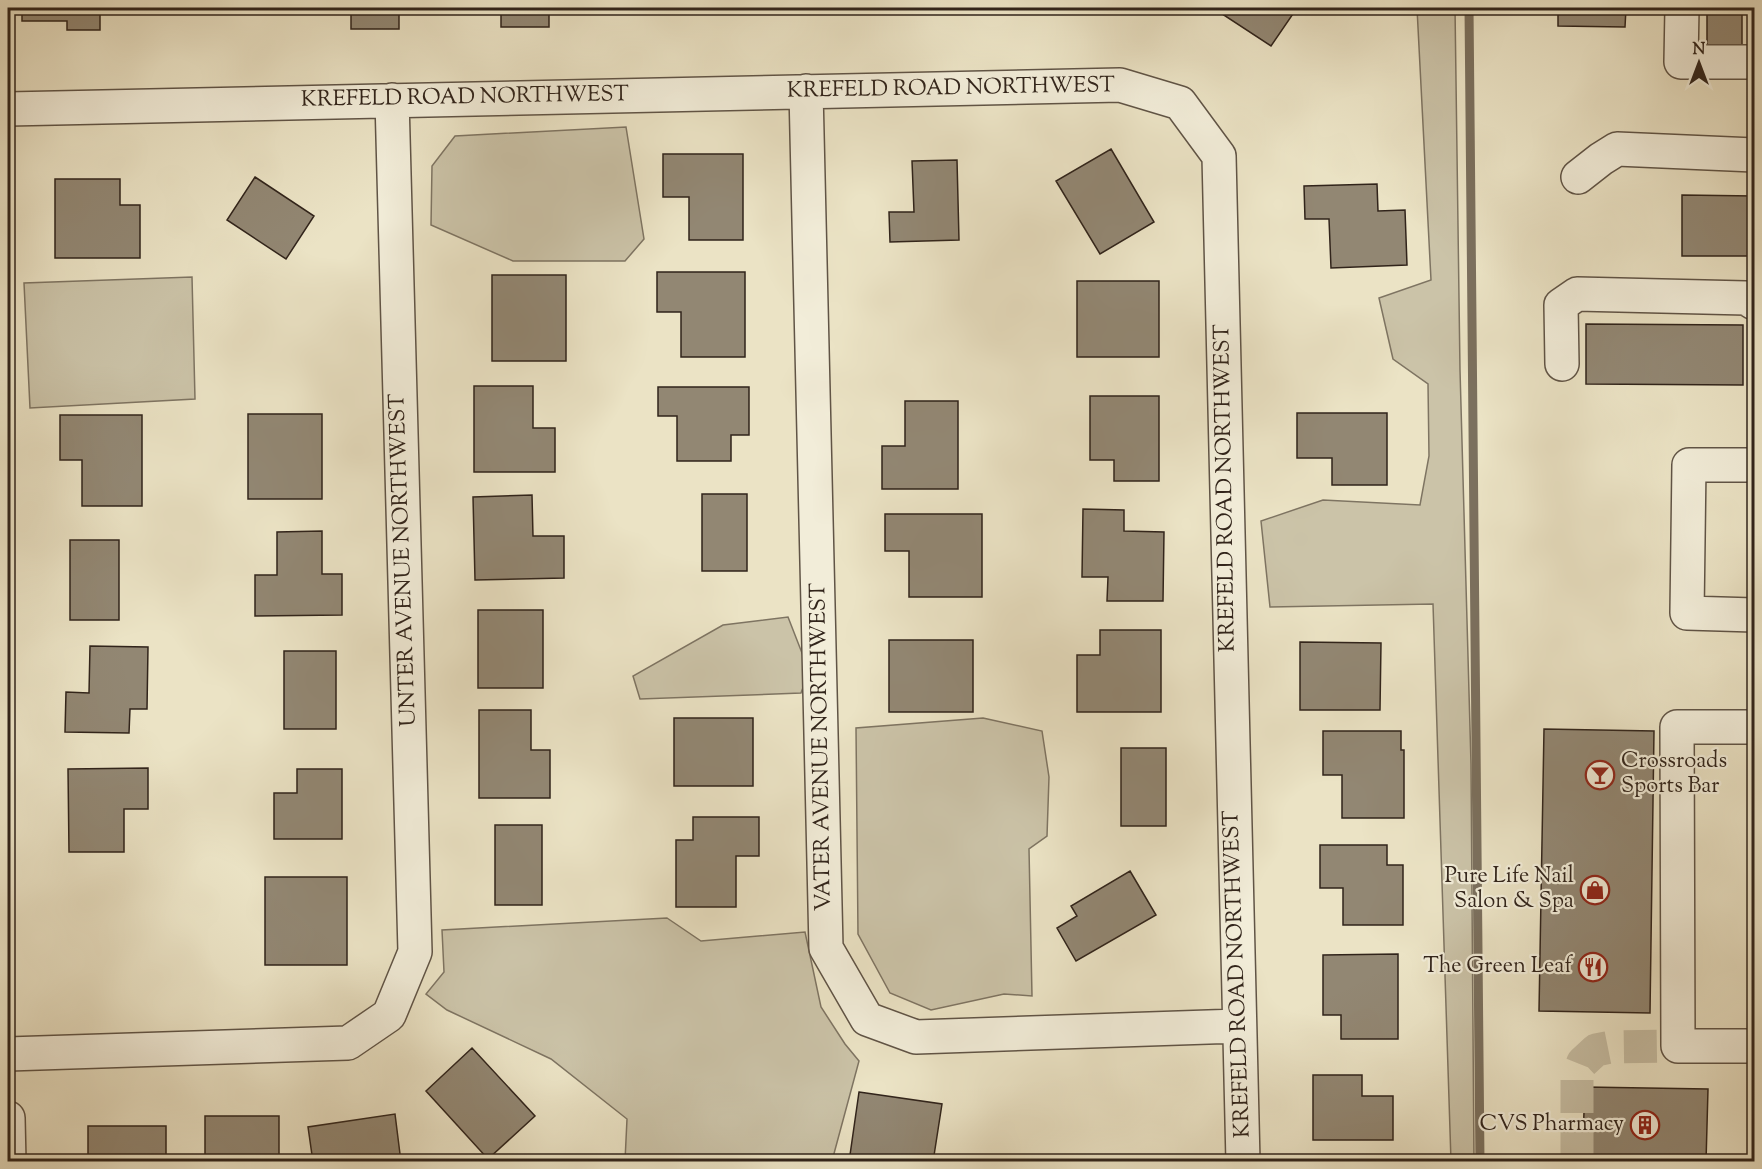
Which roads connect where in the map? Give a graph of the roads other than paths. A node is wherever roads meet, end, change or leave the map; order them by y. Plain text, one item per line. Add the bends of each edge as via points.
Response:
1 (1682, 8) edge
2 (1755, 62) edge
3 (806, 91) junction
4 (392, 100) junction
5 (8, 108) edge
6 (1755, 154) edge
7 (1578, 177) dead end
8 (1755, 303) edge
9 (1562, 364) dead end
10 (1755, 465) edge
11 (1755, 615) edge
12 (1755, 727) edge
13 (1238, 1026) junction
14 (1755, 1046) edge
15 (8, 1054) edge
16 (8, 1118) edge
17 (9, 1161) edge
18 (1243, 1161) edge

1 - 2 street via 1681,62
3 - 4 street, KREFELD ROAD NORTHWEST
3 - 13 street, KREFELD ROAD NORTHWEST via 1120,85 1180,103 1219,156
3 - 13 street, VATER AVENUE NORTHWEST via 826,948 867,1018 916,1036
4 - 5 street, KREFELD ROAD NORTHWEST
4 - 15 street, UNTER AVENUE NORTHWEST via 415,952 390,1015 348,1043
6 - 7 street via 1617,149
8 - 9 street via 1746,298 1577,294 1561,306
10 - 11 street via 1689,465 1687,613
12 - 14 street via 1677,727 1678,1047
13 - 18 street, KREFELD ROAD NORTHWEST
16 - 17 street

